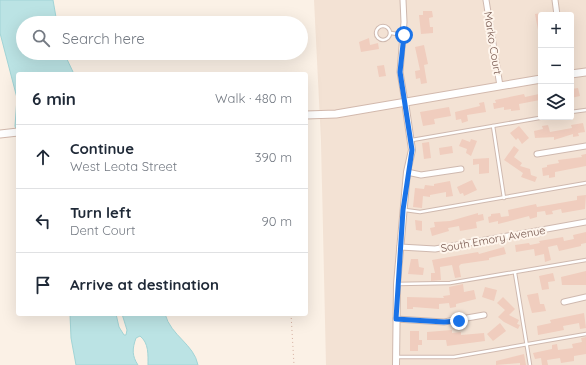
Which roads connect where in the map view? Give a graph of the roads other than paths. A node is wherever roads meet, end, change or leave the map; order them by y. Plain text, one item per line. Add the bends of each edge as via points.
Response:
1 (403, 0) edge
2 (486, 0) edge
3 (555, 0) edge
4 (557, 12) edge
5 (391, 33) junction
6 (404, 35) junction
7 (586, 72) edge
8 (574, 74) edge
9 (538, 80) edge
10 (500, 86) junction
11 (405, 102) junction
12 (586, 110) edge
13 (574, 112) edge
14 (308, 115) edge
15 (538, 118) edge
16 (493, 126) junction
17 (16, 132) edge
18 (0, 134) edge
19 (411, 140) junction
20 (586, 146) edge
21 (538, 154) dead end
22 (461, 169) dead end
23 (407, 172) junction
24 (586, 184) edge
25 (504, 198) junction
26 (403, 210) junction
27 (586, 222) edge
28 (400, 247) junction
29 (586, 260) edge
30 (515, 273) junction
31 (398, 284) junction
32 (586, 298) edge
33 (564, 302) dead end
34 (484, 315) dead end
35 (396, 319) junction
36 (586, 334) edge
37 (526, 344) junction
38 (396, 357) junction
39 (396, 365) edge
40 (530, 365) edge

1 - 6 street
2 - 10 street, Marko Court
3 - 4 street
5 - 5 lane via 390,37 383,40 376,33 383,25 390,29
5 - 6 lane
6 - 11 street via 400,72
7 - 8 main road
9 - 10 main road
10 - 11 main road
11 - 14 main road via 336,114
11 - 19 street
12 - 13 lane
15 - 16 lane
16 - 19 lane
16 - 25 lane
17 - 18 main road
19 - 23 street via 412,150
20 - 21 street
22 - 23 street via 421,175
23 - 26 street
24 - 25 lane
25 - 26 lane via 420,212
26 - 28 street
27 - 28 street, South Emory Avenue via 435,249
28 - 31 street
29 - 30 lane
30 - 31 lane via 433,285
30 - 37 lane
31 - 35 street
32 - 33 street
34 - 35 street via 444,322
35 - 38 street
36 - 37 lane
37 - 38 lane via 454,357
37 - 40 lane
38 - 39 street

